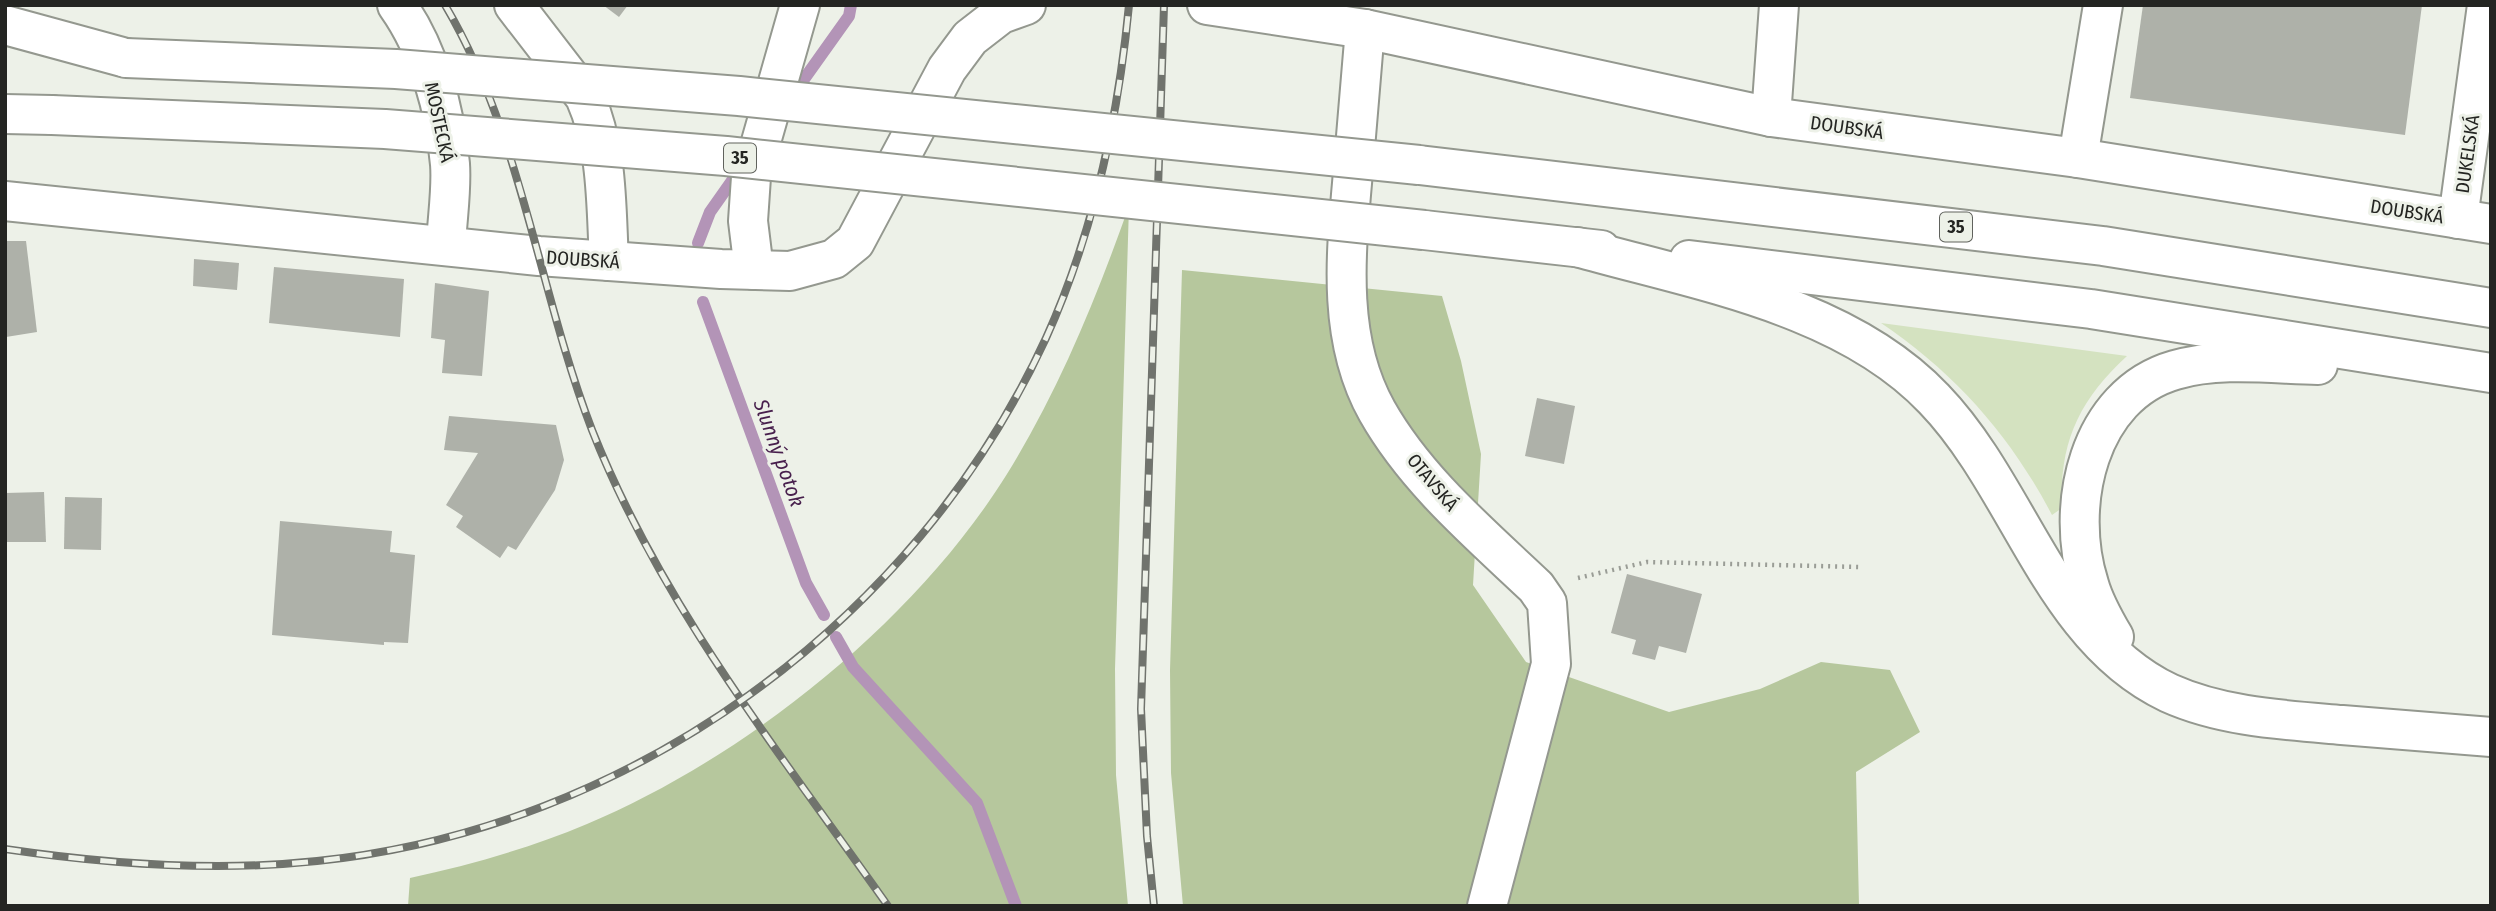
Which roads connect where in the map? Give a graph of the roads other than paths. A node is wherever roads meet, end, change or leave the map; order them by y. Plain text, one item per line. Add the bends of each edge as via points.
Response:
1 (397, 5) edge
2 (514, 5) edge
3 (800, 5) edge
4 (1027, 5) edge
5 (1207, 5) edge
6 (1779, 5) edge
7 (2102, 5) edge
8 (2487, 5) edge
9 (5, 25) edge
10 (1365, 29) junction
11 (55, 46) junction
12 (5, 54) edge
13 (5, 114) edge
14 (1771, 117) junction
15 (2078, 158) junction
16 (5, 201) edge
17 (2475, 222) edge
18 (446, 246) junction
19 (1577, 247) junction
20 (609, 261) junction
21 (754, 270) junction
22 (2491, 308) edge
23 (2454, 367) junction
24 (2491, 373) edge
25 (2135, 672) junction
26 (2491, 737) edge
27 (1487, 906) edge

1 - 18 main road, MOSTECKÁ via 424,57 440,103 450,166
2 - 20 main road via 585,97 592,113 602,150
3 - 21 main road, bridge via 751,177 748,220
4 - 21 main road, DOUBSKÁ via 1001,14 970,38 947,69 855,242 834,259 790,271
5 - 10 main road, DOUBSKÁ
6 - 14 main road
7 - 15 main road
8 - 17 main road, DUKELSKÁ
9 - 11 main road, 35
10 - 14 main road, DOUBSKÁ
10 - 27 main road, OTAVSKÁ via 1345,262 1347,313 1355,352 1377,410 1435,491 1536,587 1547,603 1551,664
11 - 12 main road, 35
11 - 22 main road, 35, bridge via 127,58 396,69 739,96 1419,165 2103,246
13 - 19 main road, 35, bridge via 386,129 726,156
14 - 15 main road, DOUBSKÁ
15 - 17 main road, DOUBSKÁ
16 - 18 main road, DOUBSKÁ
18 - 20 main road, DOUBSKÁ
19 - 23 main road, 35 via 2091,309
19 - 25 main road via 1771,303 1843,331 1896,365 1934,398 1978,452 2073,612 2104,647
20 - 21 main road, DOUBSKÁ
23 - 24 main road, 35
23 - 25 main road via 2197,366 2156,377 2119,403 2094,443 2080,535 2088,583
25 - 26 main road via 2167,692 2204,706 2286,721

